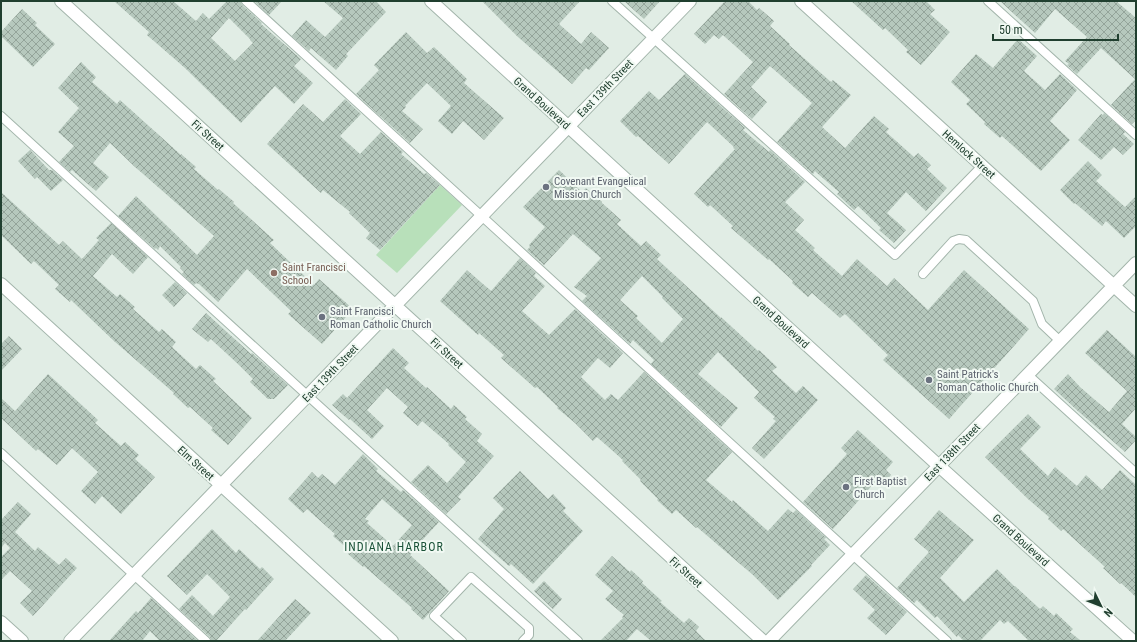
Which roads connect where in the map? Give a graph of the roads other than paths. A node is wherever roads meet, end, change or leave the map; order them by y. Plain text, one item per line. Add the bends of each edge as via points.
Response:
1 (61, 1) edge
2 (246, 1) edge
3 (431, 1) edge
4 (612, 1) edge
5 (690, 1) edge
6 (801, 1) edge
7 (988, 1) edge
8 (654, 39) junction
9 (1, 116) edge
10 (568, 126) junction
11 (1136, 136) edge
12 (982, 166) junction
13 (481, 216) junction
14 (1136, 263) edge
15 (923, 274) dead end
16 (1, 284) edge
17 (1114, 286) junction
18 (395, 306) junction
19 (1136, 306) edge
20 (1060, 341) junction
21 (1027, 374) junction
22 (308, 396) junction
23 (1, 453) edge
24 (938, 466) junction
25 (1136, 473) edge
26 (221, 486) junction
27 (852, 555) junction
28 (134, 575) junction
29 (1, 622) edge
30 (22, 641) edge
31 (70, 641) edge
32 (206, 641) edge
33 (392, 641) edge
34 (462, 641) edge
35 (524, 641) edge
36 (578, 641) edge
37 (762, 641) edge
38 (770, 641) edge
39 (947, 641) edge
40 (1132, 641) edge

1 - 18 street, Fir Street
2 - 13 lane
3 - 10 street, Grand Boulevard
4 - 8 lane
5 - 8 street, East 139th Street
6 - 12 street, Hemlock Street
7 - 11 lane
8 - 10 street, East 139th Street
8 - 12 lane via 896,255
9 - 22 lane
10 - 13 street, East 139th Street
10 - 24 street, Grand Boulevard
12 - 17 street, Hemlock Street
13 - 18 street, East 139th Street
13 - 27 lane
14 - 17 street, East 138th Street
15 - 20 lane via 953,240 966,240 1033,301 1042,324
16 - 26 street, Elm Street
17 - 19 street, Hemlock Street
17 - 20 street, East 138th Street
18 - 22 street, East 139th Street
18 - 37 street, Fir Street
20 - 21 street, East 138th Street
21 - 24 street, East 138th Street
21 - 25 lane
22 - 26 street, East 139th Street
22 - 36 lane
23 - 28 lane
24 - 27 street, East 138th Street
24 - 40 street, Grand Boulevard
26 - 28 street, East 139th Street
26 - 33 street, Elm Street
27 - 38 street, East 138th Street
27 - 39 lane
28 - 31 street, East 139th Street
28 - 32 lane
29 - 30 street
34 - 35 lane via 434,616 472,577 529,628 529,635

